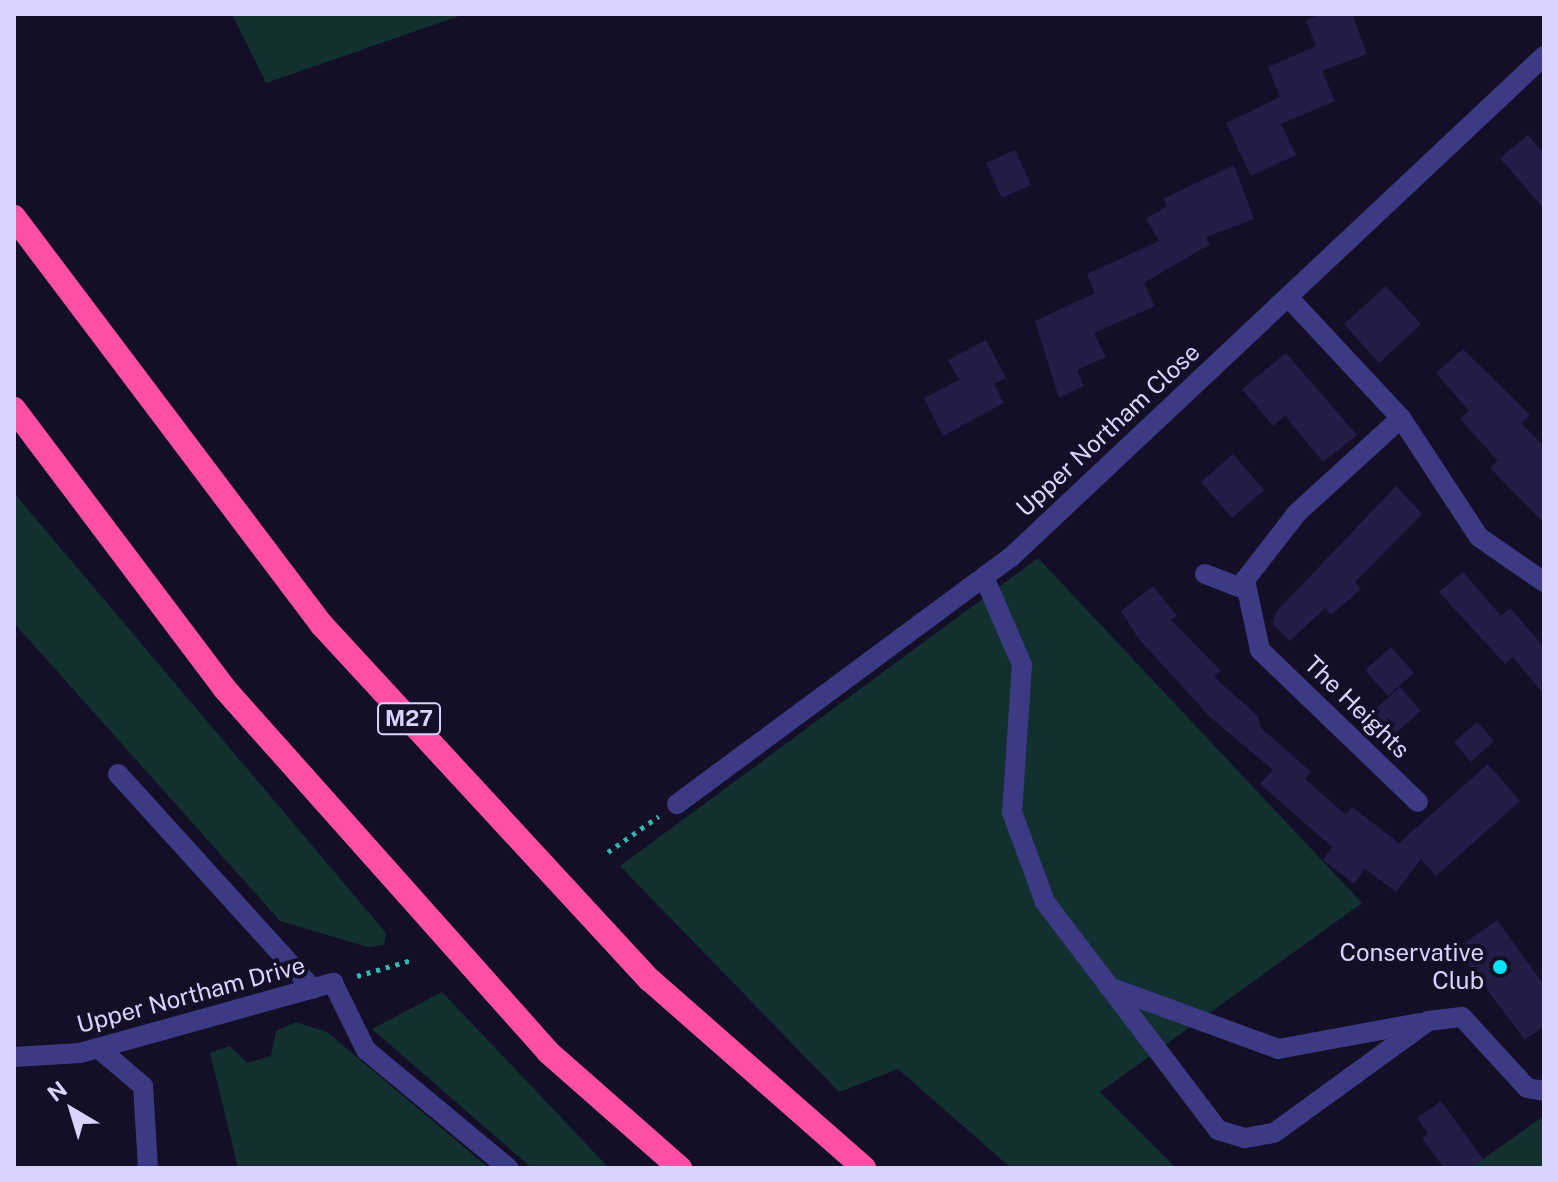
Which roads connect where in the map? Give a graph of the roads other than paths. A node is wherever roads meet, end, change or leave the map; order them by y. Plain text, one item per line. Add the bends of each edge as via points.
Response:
1 (1541, 65) edge
2 (14, 217) edge
3 (1288, 297) junction
4 (14, 409) edge
5 (1401, 418) junction
6 (1205, 574) dead end
7 (984, 577) junction
8 (1544, 582) edge
9 (1247, 590) junction
10 (118, 774) dead end
11 (1418, 802) dead end
12 (677, 804) road end
13 (1109, 987) junction
14 (313, 989) junction
15 (1428, 1021) junction
16 (98, 1048) junction
17 (14, 1057) edge
18 (1544, 1091) edge
19 (148, 1168) edge
20 (508, 1168) edge
21 (680, 1168) edge
22 (864, 1168) edge

1 - 3 street, Upper Northam Close
2 - 22 highway, M27 via 321,624 650,980
3 - 5 street
3 - 7 street, Upper Northam Close
4 - 21 highway via 224,688 548,1052
5 - 8 street via 1479,537
5 - 9 street via 1297,513 1245,580
6 - 9 street
7 - 12 street, Upper Northam Close
7 - 13 street via 1022,665 1012,812 1045,902
9 - 11 street, The Heights via 1260,650
10 - 14 street
13 - 15 street via 1278,1049
13 - 15 street via 1218,1130 1245,1138 1274,1133
14 - 16 street, Upper Northam Drive
14 - 20 street, Upper Northam Drive via 333,983 366,1050
15 - 18 street via 1462,1017 1527,1088
16 - 17 street, Upper Northam Drive
16 - 19 street via 143,1086

